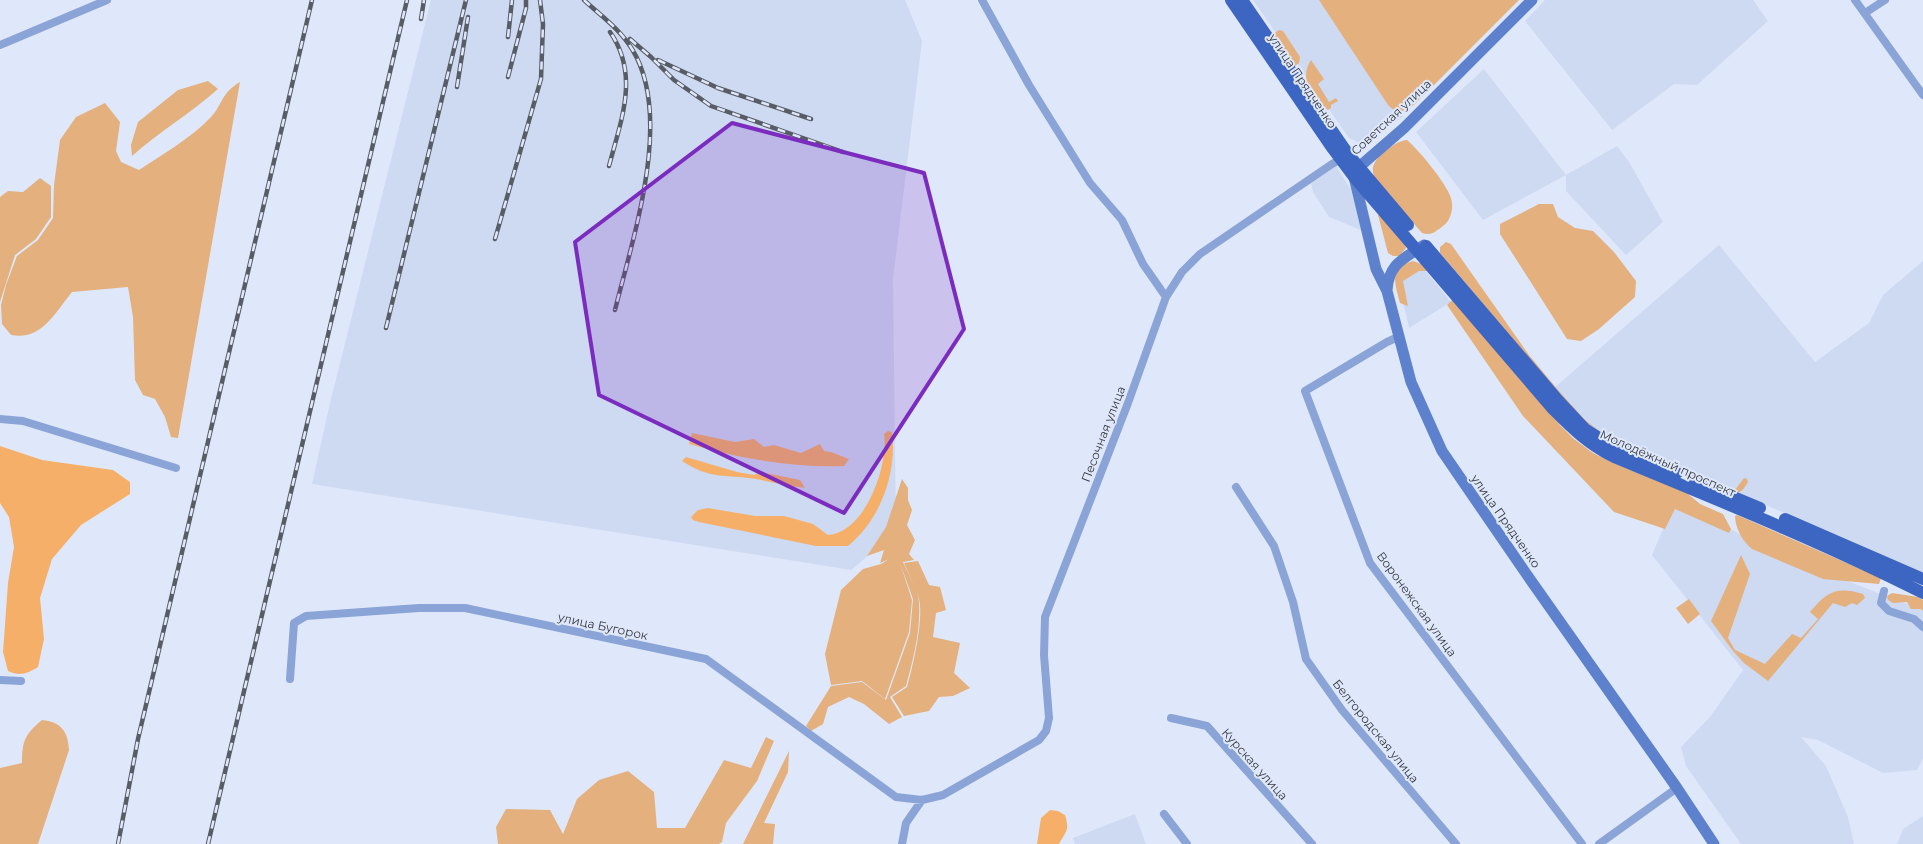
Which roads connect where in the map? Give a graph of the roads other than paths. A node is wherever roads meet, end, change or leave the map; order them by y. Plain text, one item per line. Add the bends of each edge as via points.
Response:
1 (106, 0) edge
2 (982, 0) edge
3 (1230, 0) edge
4 (1242, 0) edge
5 (1532, 0) edge
6 (1855, 0) edge
7 (1885, 0) edge
8 (1865, 13) junction
9 (0, 45) edge
10 (1923, 94) edge
11 (1341, 159) junction
12 (1357, 172) junction
13 (1421, 247) junction
14 (1387, 291) junction
15 (1166, 297) junction
16 (1398, 337) junction
17 (0, 419) edge
18 (176, 468) dead end
19 (1236, 487) dead end
20 (1923, 579) edge
21 (1884, 591) dead end
22 (1923, 592) edge
23 (1923, 627) edge
24 (290, 679) dead end
25 (0, 680) edge
26 (22, 681) dead end
27 (1171, 718) dead end
28 (1677, 788) junction
29 (922, 800) junction
30 (1164, 814) dead end
31 (902, 844) edge
32 (1187, 844) edge
33 (1312, 844) edge
34 (1456, 844) edge
35 (1582, 844) edge
36 (1599, 844) edge
37 (1714, 844) edge

1 - 9 street
2 - 15 street via 1034,94 1090,183 1122,220 1143,264
3 - 11 main road, улица Прядченко
4 - 12 main road, улица Прядченко via 1348,154
5 - 12 main road, Советская улица
6 - 8 street
7 - 8 street
8 - 10 street
11 - 12 main road, улица Прядченко
11 - 15 street, Советская улица via 1200,254 1182,272
12 - 13 main road, Молодёжный проспект
12 - 14 main road, улица Прядченко via 1376,270
13 - 14 main road via 1394,266 1388,277
13 - 20 main road, Молодёжный проспект via 1592,434 1615,447
13 - 22 main road, Молодёжный проспект via 1553,409 1594,447 1867,564
14 - 16 main road, улица Прядченко
15 - 29 street, Песочная улица via 1045,617 1044,655 1049,718 1046,731 1039,740 943,795
16 - 28 main road, улица Прядченко via 1411,382 1442,451
16 - 35 street, Воронежская улица via 1305,391 1370,563
17 - 18 street via 23,421
19 - 34 street, Белгородская улица via 1274,546 1293,602 1306,659 1342,710
21 - 23 street via 1881,602 1889,611 1914,619
24 - 29 street, улица Бугорок via 294,623 306,616 465,608 706,659 896,797
25 - 26 street
27 - 33 street, Курская улица via 1207,726
28 - 36 street
28 - 37 main road, улица Прядченко
29 - 31 street via 906,823
30 - 32 street

